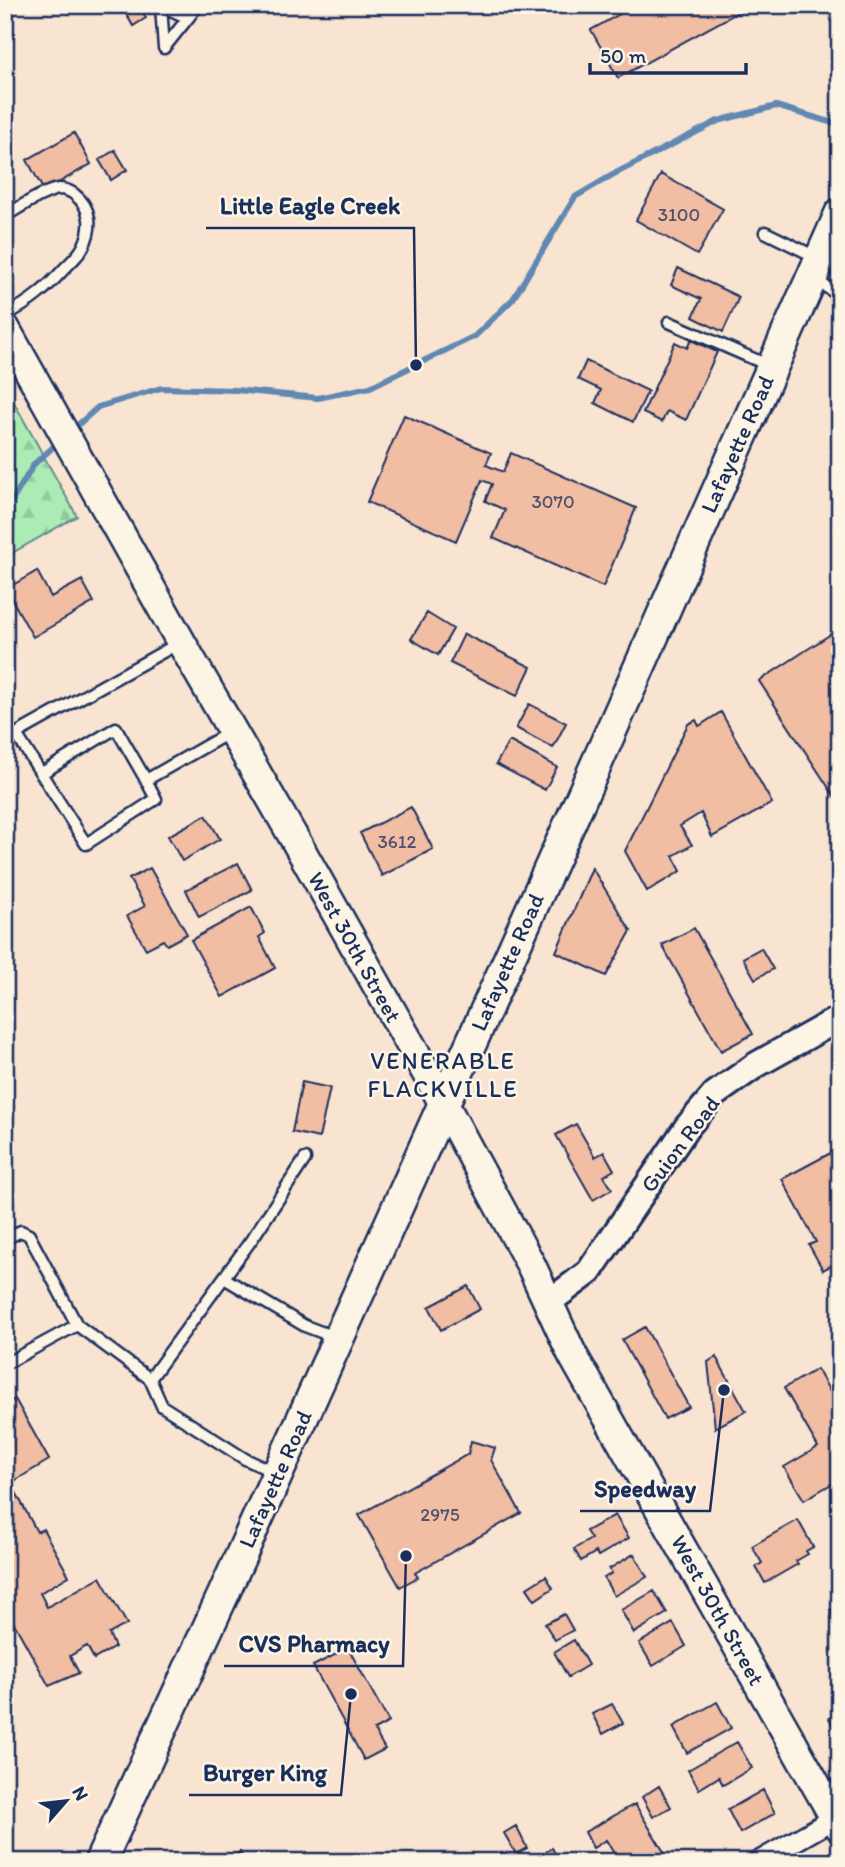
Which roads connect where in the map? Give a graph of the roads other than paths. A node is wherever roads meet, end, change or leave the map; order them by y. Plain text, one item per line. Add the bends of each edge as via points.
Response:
1 (198, 5) edge
2 (161, 6) edge
3 (188, 18) junction
4 (840, 214) edge
5 (5, 216) edge
6 (765, 232) dead end
7 (815, 268) junction
8 (840, 296) edge
9 (5, 315) edge
10 (669, 322) dead end
11 (5, 328) edge
12 (771, 367) junction
13 (181, 642) junction
14 (232, 731) junction
15 (16, 734) junction
16 (5, 740) edge
17 (42, 773) junction
18 (146, 780) junction
19 (840, 1018) edge
20 (443, 1104) junction
21 (305, 1159) dead end
22 (5, 1240) edge
23 (224, 1278) junction
24 (549, 1302) junction
25 (77, 1325) junction
26 (338, 1339) junction
27 (5, 1364) edge
28 (150, 1380) junction
29 (277, 1474) junction
30 (839, 1816) edge
31 (100, 1862) edge
32 (758, 1862) edge

1 - 3 lane
2 - 3 lane
2 - 3 lane via 164,48
4 - 7 main road, Lafayette Road
5 - 9 lane via 59,189 83,201 90,230 82,250 44,290
6 - 7 lane
7 - 8 lane
7 - 12 main road, Lafayette Road
10 - 12 lane
11 - 13 main road, West 30th Street
12 - 20 main road, Lafayette Road
13 - 14 main road, West 30th Street
13 - 15 lane
14 - 18 lane
14 - 20 main road, West 30th Street
15 - 16 lane
15 - 17 lane
17 - 18 lane via 116,728
17 - 18 lane via 86,844 156,799
19 - 24 street, Guion Road via 715,1094 687,1127 589,1272
20 - 24 main road, West 30th Street
20 - 26 main road, Lafayette Road
21 - 23 lane
22 - 25 lane via 22,1231 29,1235
23 - 26 lane via 305,1326
23 - 28 lane
24 - 30 main road, West 30th Street via 572,1354
25 - 27 lane
25 - 28 lane
26 - 29 main road, Lafayette Road
28 - 29 lane via 162,1406 244,1459
29 - 31 main road, Lafayette Road
30 - 32 street

